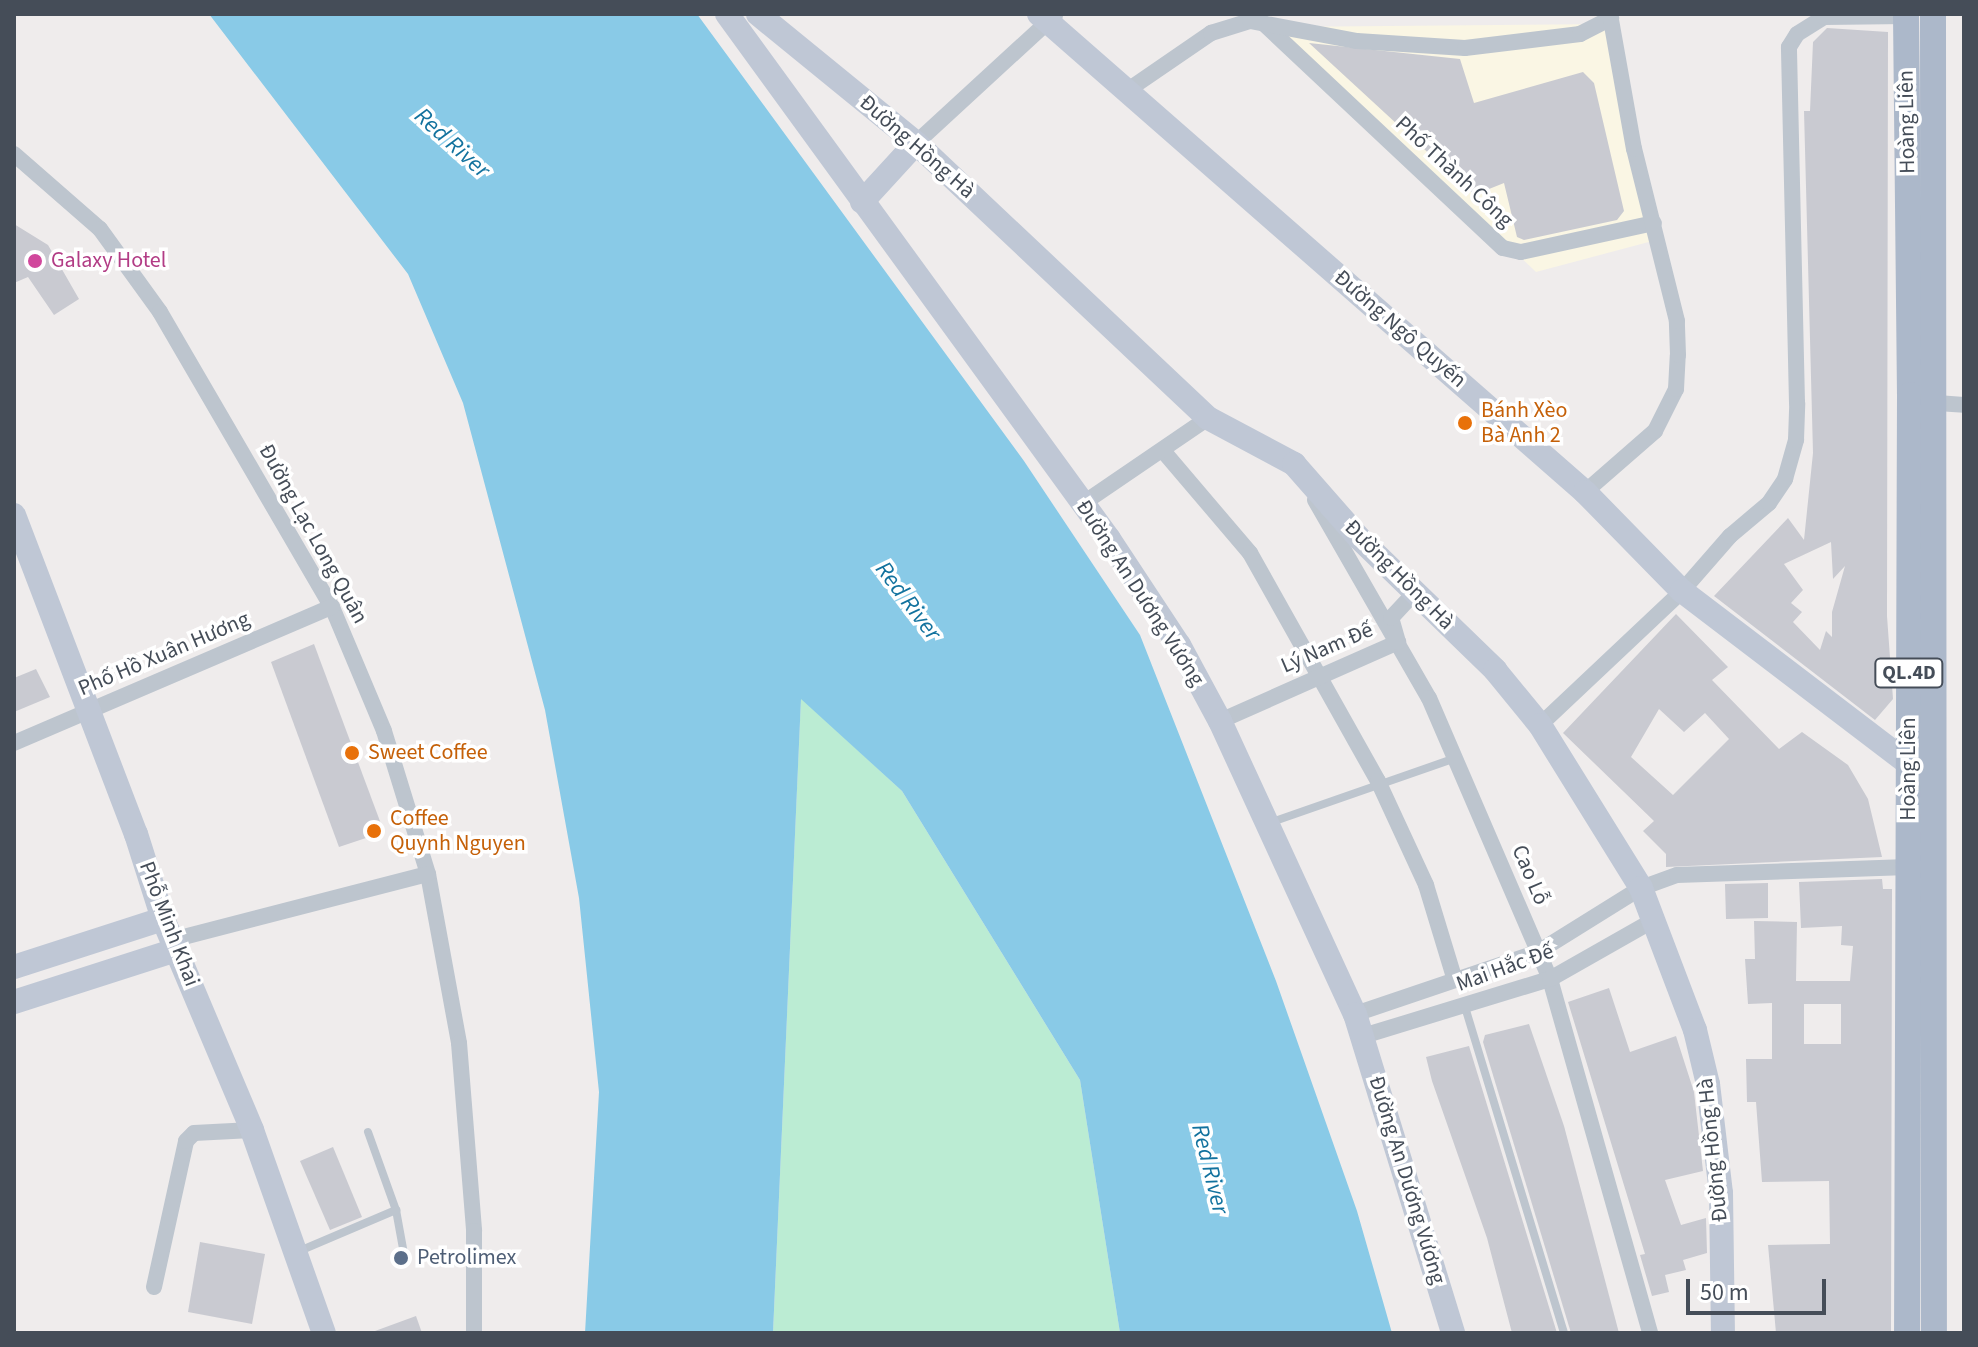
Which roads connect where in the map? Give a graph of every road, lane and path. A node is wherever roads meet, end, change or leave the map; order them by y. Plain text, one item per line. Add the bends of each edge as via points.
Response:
1 (727, 14) edge
2 (758, 14) edge
3 (1933, 14) edge
4 (1906, 15) edge
5 (1610, 16) edge
6 (1047, 17) edge
7 (1262, 22) junction
8 (1128, 90) junction
9 (916, 143) junction
10 (14, 154) edge
11 (862, 202) junction
12 (1654, 223) junction
13 (1910, 395) junction
14 (1937, 403) junction
15 (1964, 405) edge
16 (1208, 418) junction
17 (1164, 452) junction
18 (1294, 464) junction
19 (1585, 492) junction
20 (1082, 504) junction
21 (14, 515) edge
22 (1682, 591) junction
23 (1415, 592) junction
24 (332, 607) junction
25 (1398, 642) junction
26 (1316, 675) junction
27 (90, 710) junction
28 (1220, 721) junction
29 (1540, 725) junction
30 (14, 743) edge
31 (1457, 757) junction
32 (1909, 764) junction
33 (1937, 766) junction
34 (1378, 781) junction
35 (1268, 823) junction
36 (1908, 867) junction
37 (428, 874) junction
38 (1641, 888) junction
39 (1654, 920) junction
40 (170, 936) junction
41 (1538, 952) junction
42 (14, 967) edge
43 (1454, 977) junction
44 (1550, 979) junction
45 (14, 1002) edge
46 (1465, 1007) junction
47 (1359, 1025) junction
48 (252, 1130) junction
49 (368, 1132) dead end
50 (396, 1210) junction
51 (293, 1254) junction
52 (404, 1254) dead end
53 (154, 1287) dead end
54 (324, 1333) edge
55 (474, 1333) edge
56 (1453, 1333) edge
57 (1564, 1333) edge
58 (1650, 1333) edge
59 (1723, 1333) edge
60 (1907, 1333) edge
61 (1934, 1333) edge

1 - 11 street, Đường An Dương Vương
2 - 9 street, Đường Hồng Hà
3 - 14 main road, Hoàng Liên / QL.4D
4 - 13 main road, Hoàng Liên / QL.4D
4 - 22 street via 1833,15 1805,27 1791,40 1796,440 1785,479 1769,503 1730,536
5 - 7 street via 1580,34 1465,48 1357,41
5 - 12 street via 1634,149
6 - 8 street, Đường Ngô Quyến
6 - 9 street
7 - 8 street via 1229,24
7 - 12 street, Phố Thành Công via 1503,248 1521,252
8 - 19 street, Đường Ngô Quyến
9 - 11 street
9 - 16 street, Đường Hồng Hà
10 - 24 street, Đường Lạc Long Quân via 100,229 136,276
11 - 20 street, Đường An Dương Vương
12 - 19 street via 1677,321 1676,389 1655,431
13 - 14 main road
13 - 32 main road, Hoàng Liên / QL.4D
14 - 15 street
14 - 33 main road, Hoàng Liên / QL.4D
16 - 17 street
16 - 18 street, Đường Hồng Hà
17 - 20 street
17 - 26 street via 1250,553
18 - 23 street, Đường Hồng Hà
18 - 25 street, Cao Lỗ
19 - 22 street, Đường Ngô Quyến
20 - 28 street, Đường An Dương Vương via 1179,645
21 - 27 street, Phỗ Minh Khai
22 - 29 street
22 - 32 street, Đường Ngô Quyến
23 - 25 street, Lý Nam Đế via 1391,618
23 - 29 street, Đường Hồng Hà via 1495,670
24 - 27 street, Phố Hồ Xuân Hương
24 - 37 street, Đường Lạc Long Quân via 384,731
25 - 26 street, Lý Nam Đế
25 - 31 street, Cao Lỗ
26 - 28 street, Lý Nam Đế
26 - 34 street
27 - 30 street, Phố Hồ Xuân Hương
27 - 40 street, Phỗ Minh Khai
28 - 35 street, Đường An Dương Vương
29 - 38 street, Đường Hồng Hà
31 - 34 lane
31 - 41 street, Cao Lỗ
32 - 33 main road
32 - 36 main road, Hoàng Liên / QL.4D
33 - 61 main road, Hoàng Liên / QL.4D
34 - 35 lane
34 - 43 street via 1426,885
35 - 47 street, Đường An Dương Vương
36 - 38 street, Mai Hắc Đế via 1677,875
36 - 60 main road, Hoàng Liên / QL.4D
37 - 40 street
37 - 55 street, Đường Lạc Long Quân via 459,1043 470,1148
38 - 39 street, Đường Hồng Hà
38 - 41 street, Mai Hắc Đế
39 - 44 street, Mai Hắc Đế
39 - 59 street, Đường Hồng Hà via 1695,1030 1708,1084 1721,1193
40 - 42 street
40 - 45 street
40 - 48 street, Phỗ Minh Khai
41 - 43 street, Mai Hắc Đế
41 - 44 street, Cao Lỗ
43 - 47 street, Mai Hắc Đế
44 - 46 street, Mai Hắc Đế
44 - 58 street, Cao Lỗ
46 - 47 street, Mai Hắc Đế
46 - 57 lane
47 - 56 street, Đường An Dương Vương
48 - 51 street, Phỗ Minh Khai
48 - 53 street via 194,1133 186,1141
49 - 50 lane
50 - 51 lane
50 - 52 lane
51 - 54 street, Phỗ Minh Khai

